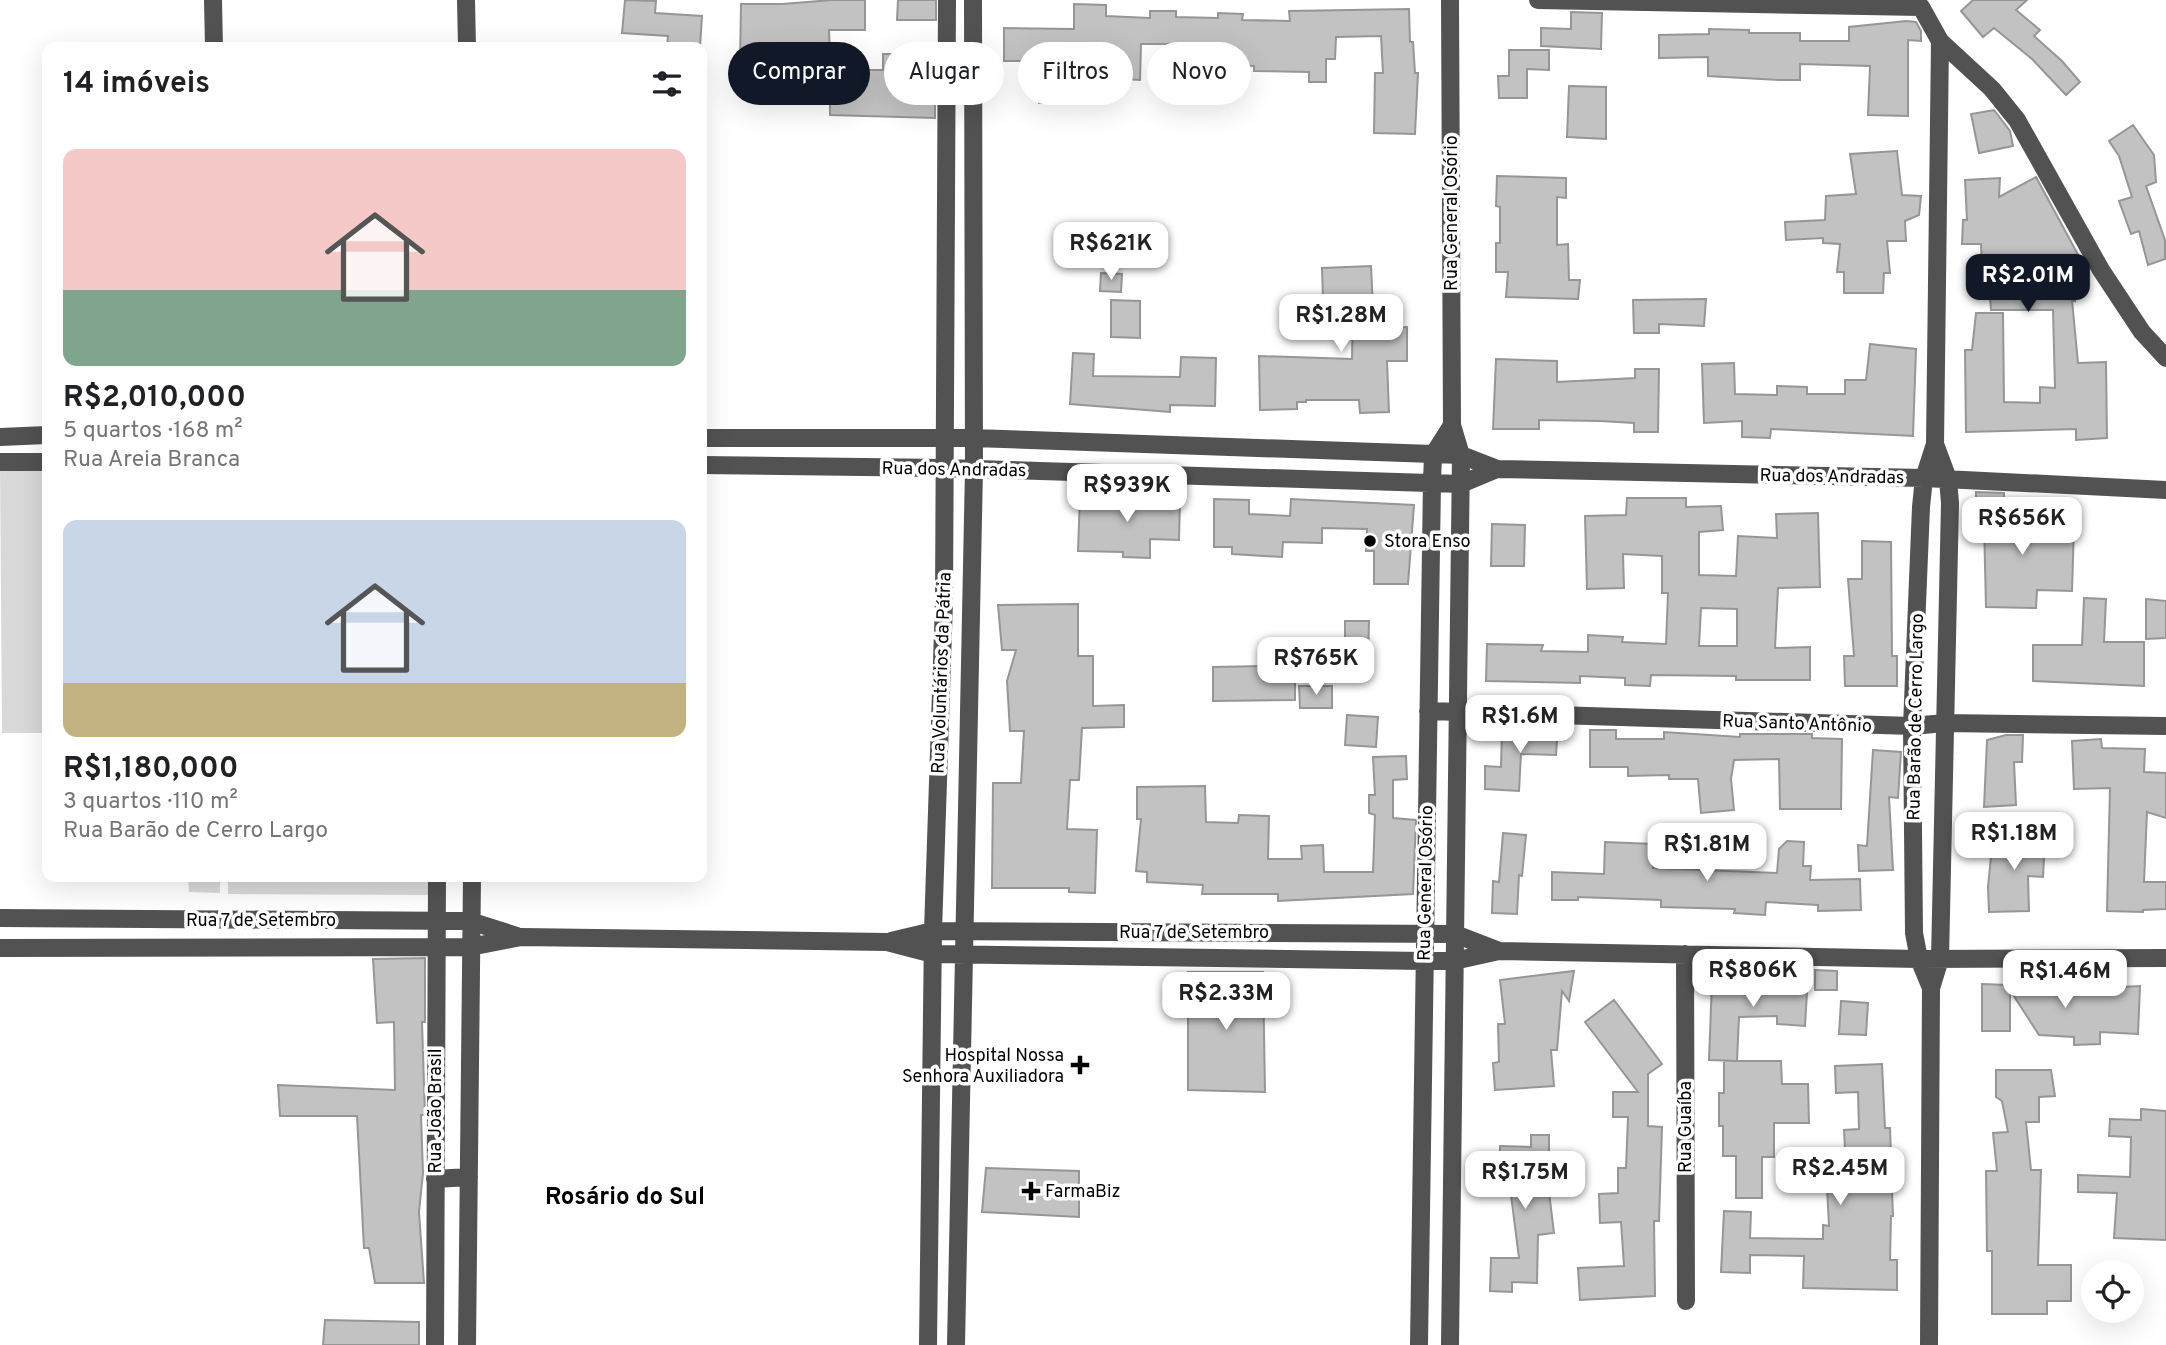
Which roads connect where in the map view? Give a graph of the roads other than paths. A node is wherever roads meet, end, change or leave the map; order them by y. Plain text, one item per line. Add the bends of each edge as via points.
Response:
1 (213, 0) edge
2 (466, 0) edge
3 (947, 0) edge
4 (972, 0) edge
5 (1450, 0) edge
6 (1538, 0) edge
7 (1604, 1) edge
8 (1917, 4) edge
9 (1940, 41) junction
10 (214, 42) edge
11 (467, 42) edge
12 (972, 147) junction
13 (946, 148) junction
14 (973, 323) junction
15 (946, 324) junction
16 (2166, 358) edge
17 (1452, 425) junction
18 (42, 435) edge
19 (0, 437) edge
20 (707, 438) edge
21 (805, 438) junction
22 (946, 438) junction
23 (974, 438) junction
24 (1934, 444) junction
25 (1285, 450) junction
26 (1433, 455) junction
27 (1461, 455) junction
28 (0, 462) edge
29 (42, 462) edge
30 (707, 465) edge
31 (807, 466) junction
32 (944, 468) junction
33 (974, 469) junction
34 (1497, 469) junction
35 (1286, 478) junction
36 (1924, 478) junction
37 (1948, 479) junction
38 (1432, 482) junction
39 (1461, 484) junction
40 (2166, 490) edge
41 (944, 625) junction
42 (970, 626) junction
43 (1428, 711) junction
44 (1456, 713) junction
45 (1945, 723) junction
46 (1912, 726) junction
47 (2166, 726) edge
48 (939, 765) junction
49 (966, 765) junction
50 (437, 882) edge
51 (472, 882) edge
52 (0, 918) edge
53 (152, 919) junction
54 (435, 921) junction
55 (470, 922) junction
56 (933, 931) junction
57 (966, 931) junction
58 (1169, 932) junction
59 (1424, 934) junction
60 (1455, 934) junction
61 (520, 937) junction
62 (887, 942) junction
63 (435, 947) junction
64 (470, 947) junction
65 (0, 948) edge
66 (154, 948) junction
67 (1499, 951) junction
68 (933, 954) junction
69 (964, 954) junction
70 (1685, 954) junction
71 (1168, 957) junction
72 (2166, 958) edge
73 (1919, 959) junction
74 (1940, 959) junction
75 (1424, 961) junction
76 (1454, 961) junction
77 (1931, 988) junction
78 (469, 1177) junction
79 (435, 1178) junction
80 (1686, 1301) dead end
81 (435, 1316) junction
82 (468, 1317) junction
83 (435, 1345) edge
84 (467, 1345) edge
85 (928, 1345) edge
86 (956, 1345) edge
87 (1419, 1345) edge
88 (1450, 1345) edge
89 (1929, 1345) edge

1 - 10 street
2 - 11 street
3 - 13 street, Rua Voluntários da Pátria
4 - 12 street, Rua Voluntários da Pátria
5 - 17 street, Rua General Osório
6 - 7 street
7 - 8 street
8 - 9 street
9 - 16 street via 1992,89 2017,120 2101,270 2142,332
9 - 24 street, Rua Barão de Cerro Largo
12 - 13 street
12 - 14 street, Rua Voluntários da Pátria
13 - 15 street, Rua Voluntários da Pátria
14 - 15 street
14 - 23 street, Rua Voluntários da Pátria
15 - 22 street, Rua Voluntários da Pátria
17 - 26 street
17 - 27 street, Rua General Osório
18 - 19 street
20 - 21 street, Rua dos Andradas
21 - 22 street, Rua dos Andradas
21 - 31 street
22 - 23 street, Rua dos Andradas
22 - 32 street, Rua Voluntários da Pátria
23 - 25 street, Rua dos Andradas
23 - 33 street, Rua Voluntários da Pátria
24 - 36 street, Rua Barão de Cerro Largo
24 - 37 street, Rua Barão de Cerro Largo
25 - 26 street, Rua dos Andradas
25 - 35 street
26 - 27 street, Rua dos Andradas
26 - 38 street, Rua General Osório
27 - 34 street, Rua dos Andradas
27 - 39 street, Rua General Osório
28 - 29 street
30 - 31 street, Rua dos Andradas
31 - 32 street, Rua dos Andradas
32 - 33 street, Rua dos Andradas
32 - 41 street, Rua Voluntários da Pátria
33 - 35 street, Rua dos Andradas
33 - 42 street, Rua Voluntários da Pátria
34 - 36 street, Rua dos Andradas
34 - 39 street, Rua dos Andradas
35 - 38 street, Rua dos Andradas
36 - 37 street, Rua dos Andradas
36 - 46 street, Rua Barão de Cerro Largo
37 - 40 street, Rua dos Andradas
37 - 45 street, Rua Barão de Cerro Largo
38 - 39 street, Rua dos Andradas
38 - 43 street, Rua General Osório
39 - 44 street, Rua General Osório
41 - 42 street
41 - 48 street, Rua Voluntários da Pátria
42 - 49 street, Rua Voluntários da Pátria
43 - 44 street, Rua Santo Antônio
43 - 59 street, Rua General Osório
44 - 46 street, Rua Santo Antônio
44 - 60 street, Rua General Osório
45 - 46 street, Rua Santo Antônio
45 - 47 street, Rua Santo Antônio
45 - 74 street, Rua Barão de Cerro Largo
46 - 73 street, Rua Barão de Cerro Largo via 1914,933
48 - 49 street
48 - 56 street, Rua Voluntários da Pátria
49 - 57 street, Rua Voluntários da Pátria
50 - 54 street, Rua João Brasil
51 - 55 street, Rua João Brasil
52 - 53 street, Rua 7 de Setembro
53 - 54 street, Rua 7 de Setembro
53 - 66 street
54 - 55 street, Rua 7 de Setembro
54 - 63 street, Rua João Brasil
55 - 61 street, Rua 7 de Setembro
55 - 64 street, Rua João Brasil
56 - 57 street, Rua 7 de Setembro
56 - 62 street, Rua 7 de Setembro
56 - 68 street, Rua Voluntários da Pátria
57 - 58 street, Rua 7 de Setembro
57 - 69 street, Rua Voluntários da Pátria
58 - 59 street, Rua 7 de Setembro
58 - 71 street
59 - 60 street, Rua 7 de Setembro
59 - 75 street, Rua General Osório
60 - 67 street, Rua 7 de Setembro
60 - 76 street, Rua General Osório
61 - 62 street, Rua 7 de Setembro
61 - 64 street, Rua 7 de Setembro
62 - 68 street, Rua 7 de Setembro
63 - 64 street, Rua 7 de Setembro
63 - 66 street, Rua 7 de Setembro
63 - 79 street, Rua João Brasil
64 - 78 street, Rua João Brasil
65 - 66 street, Rua 7 de Setembro
67 - 70 street, Rua 7 de Setembro
67 - 76 street, Rua 7 de Setembro
68 - 69 street, Rua 7 de Setembro
68 - 85 street, Rua Voluntários da Pátria
69 - 71 street, Rua 7 de Setembro
69 - 86 street, Rua Voluntários da Pátria
70 - 73 street, Rua 7 de Setembro
70 - 80 street, Rua Guaíba
71 - 75 street, Rua 7 de Setembro
72 - 74 street, Rua 7 de Setembro
73 - 74 street, Rua 7 de Setembro
73 - 77 street, Rua Barão de Cerro Largo
74 - 77 street, Rua Barão de Cerro Largo
75 - 76 street, Rua 7 de Setembro
75 - 87 street, Rua General Osório
76 - 88 street, Rua General Osório
77 - 89 street, Rua Barão de Cerro Largo
78 - 79 street
78 - 82 street, Rua João Brasil
79 - 81 street, Rua João Brasil
81 - 82 street
81 - 83 street, Rua João Brasil
82 - 84 street, Rua João Brasil

